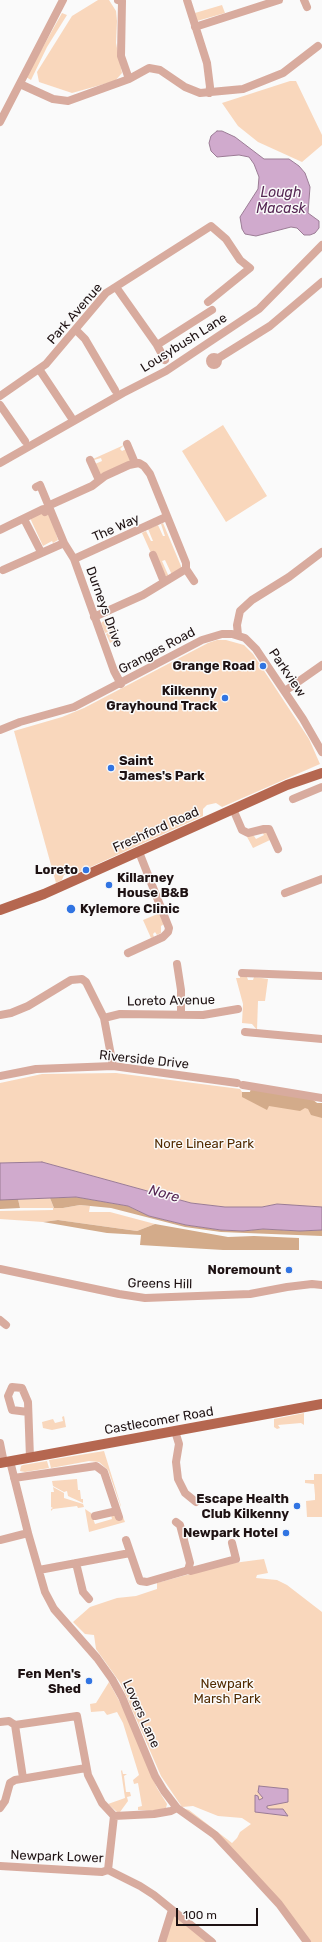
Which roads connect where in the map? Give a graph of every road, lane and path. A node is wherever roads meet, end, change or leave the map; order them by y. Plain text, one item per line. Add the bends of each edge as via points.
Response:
1 (63, 0) edge
2 (118, 0) edge
3 (187, 0) edge
4 (192, 0) edge
5 (280, 0) edge
6 (190, 10) junction
7 (195, 27) junction
8 (318, 46) dead end
9 (129, 78) junction
10 (20, 84) junction
11 (209, 93) junction
12 (0, 122) edge
13 (322, 245) edge
14 (322, 282) edge
15 (116, 287) junction
16 (208, 302) dead end
17 (212, 310) dead end
18 (76, 330) junction
19 (157, 345) junction
20 (218, 358) dead end
21 (165, 360) dead end
22 (39, 369) junction
23 (112, 388) dead end
24 (0, 396) edge
25 (0, 405) edge
26 (71, 417) dead end
27 (25, 442) dead end
28 (127, 444) dead end
29 (90, 460) dead end
30 (0, 463) edge
31 (135, 463) junction
32 (99, 480) junction
33 (36, 487) dead end
34 (48, 509) junction
35 (166, 517) junction
36 (24, 519) junction
37 (0, 530) edge
38 (64, 543) junction
39 (40, 552) junction
40 (322, 552) edge
41 (153, 555) dead end
42 (74, 560) junction
43 (186, 568) junction
44 (3, 570) dead end
45 (194, 581) dead end
46 (164, 582) junction
47 (94, 617) junction
48 (238, 635) junction
49 (322, 665) edge
50 (121, 684) junction
51 (285, 691) junction
52 (0, 730) edge
53 (322, 752) edge
54 (322, 773) edge
55 (322, 787) edge
56 (292, 798) dead end
57 (233, 809) junction
58 (273, 845) dead end
59 (139, 852) junction
60 (322, 878) edge
61 (285, 894) dead end
62 (0, 910) edge
63 (128, 953) dead end
64 (177, 964) dead end
65 (248, 975) dead end
66 (322, 976) edge
67 (238, 1010) dead end
68 (181, 1014) junction
69 (0, 1015) edge
70 (104, 1018) junction
71 (248, 1030) dead end
72 (322, 1039) edge
73 (113, 1066) junction
74 (0, 1076) edge
75 (322, 1098) edge
76 (0, 1269) edge
77 (322, 1284) edge
78 (322, 1404) edge
79 (28, 1413) dead end
80 (175, 1431) junction
81 (0, 1443) edge
82 (30, 1458) junction
83 (5, 1462) edge
84 (14, 1478) junction
85 (196, 1503) dead end
86 (95, 1516) dead end
87 (176, 1522) dead end
88 (28, 1533) junction
89 (0, 1540) edge
90 (126, 1540) dead end
91 (232, 1543) dead end
92 (130, 1553) junction
93 (76, 1563) junction
94 (39, 1570) junction
95 (188, 1570) junction
96 (89, 1599) dead end
97 (0, 1722) edge
98 (15, 1725) junction
99 (86, 1768) junction
100 (23, 1778) junction
101 (0, 1808) edge
102 (177, 1808) junction
103 (114, 1816) junction
104 (0, 1866) edge
105 (108, 1870) junction
106 (172, 1910) junction
107 (162, 1942) edge
108 (212, 1942) edge
109 (307, 1942) edge

1 - 10 street
2 - 9 street via 122,1 121,56
3 - 6 street
4 - 6 street via 193,9
5 - 7 street
6 - 7 street
7 - 11 street via 209,71
8 - 11 street via 283,73 243,89
9 - 10 street via 68,101 53,100
9 - 11 street via 149,68 157,68 185,87 200,93
10 - 12 street
13 - 30 street, Lousybush Lane via 259,310 166,371
14 - 20 street via 270,326
15 - 16 street, Park Avenue via 211,226 226,239 240,260 250,268
15 - 18 street, Park Avenue via 106,293
15 - 19 street
17 - 19 street
18 - 22 street, Park Avenue
18 - 23 street via 85,340
19 - 21 street
22 - 24 street, Park Avenue
22 - 26 street
25 - 27 street
28 - 31 street
29 - 32 street
31 - 32 street
31 - 35 street via 144,466 150,474
32 - 34 street
33 - 34 street, Durneys Drive via 40,485
34 - 36 street
34 - 38 street, Durneys Drive
35 - 42 street, The Way
35 - 43 street
36 - 37 street
36 - 39 street
38 - 39 street
38 - 42 street, Durneys Drive
39 - 44 street
40 - 48 street via 240,611
41 - 46 street
42 - 47 street, Durneys Drive
43 - 45 street
43 - 46 street
46 - 47 street via 127,603
47 - 50 street, Durneys Drive
48 - 50 street, Granges Road via 222,634 202,640
48 - 51 street, Parkview via 251,642
49 - 51 street
50 - 52 street, Granges Road via 74,708 19,722
51 - 53 street, Parkview
54 - 57 main road, Freshford Road
55 - 56 street
57 - 58 street via 242,830 248,833 267,828
57 - 59 main road, Freshford Road
59 - 62 main road, Freshford Road via 40,896
59 - 63 street via 169,928 163,937
60 - 61 street
64 - 68 street
65 - 66 street
67 - 68 street, Loreto Avenue via 203,1015
68 - 70 street, Loreto Avenue via 120,1014
69 - 70 street via 28,1006 77,978 86,982
70 - 73 street
71 - 72 street
73 - 74 street, Riverside Drive via 36,1069
73 - 75 street, Riverside Drive
76 - 77 street, Greens Hill via 145,1298 250,1294 292,1286
78 - 80 main road, Castlecomer Road
79 - 82 street
80 - 82 main road, Castlecomer Road
80 - 85 street via 179,1444 176,1462 178,1479 185,1493
81 - 83 street, Lovers Lane
82 - 83 main road, Castlecomer Road
83 - 84 street, Lovers Lane
84 - 86 street via 96,1466 104,1472 118,1514
84 - 88 street, Lovers Lane
87 - 95 street via 180,1525 190,1563
88 - 89 street
88 - 94 street, Lovers Lane
90 - 92 street
91 - 95 street via 236,1559
92 - 93 street
92 - 95 street via 139,1578 144,1582
93 - 94 street
93 - 96 street via 83,1592
94 - 102 street, Lovers Lane via 45,1592 54,1609 112,1679 155,1776
97 - 98 street via 9,1721
98 - 99 street via 77,1716
98 - 100 street
99 - 100 street
99 - 103 street via 102,1803
100 - 101 street via 10,1783 6,1802
102 - 103 street via 154,1814
102 - 109 street, Lovers Lane via 215,1835 279,1904
103 - 105 street
104 - 105 street, Newpark Lower via 102,1872
105 - 106 street, Newpark Lower via 140,1886
106 - 107 street
106 - 108 street, Newpark Lower

